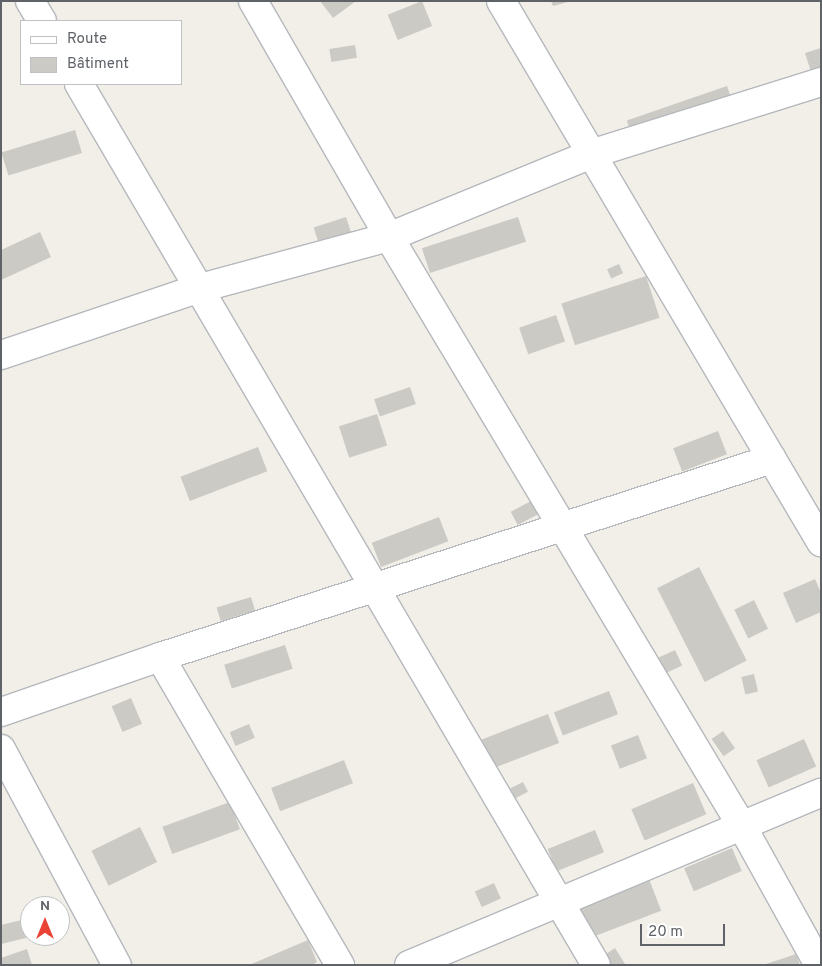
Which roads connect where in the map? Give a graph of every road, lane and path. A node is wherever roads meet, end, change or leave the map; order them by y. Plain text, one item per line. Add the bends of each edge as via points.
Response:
1 (30, 1) edge
2 (254, 1) edge
3 (500, 1) edge
4 (41, 20) edge
5 (821, 82) edge
6 (80, 85) edge
7 (591, 154) junction
8 (389, 237) junction
9 (200, 288) junction
10 (1, 355) edge
11 (772, 459) junction
12 (563, 527) junction
13 (821, 542) edge
14 (374, 588) junction
15 (160, 657) junction
16 (1, 712) edge
17 (1, 749) edge
18 (821, 793) edge
19 (743, 828) junction
20 (559, 903) junction
21 (117, 965) edge
22 (340, 965) edge
23 (409, 965) edge
24 (596, 965) edge
25 (819, 965) edge

1 - 4 street
2 - 8 street
3 - 7 street
5 - 7 street
6 - 9 street
7 - 8 street
7 - 11 street
8 - 9 street
8 - 12 street
9 - 10 street
9 - 14 street
11 - 12 street
11 - 13 street
12 - 14 street
12 - 19 street
14 - 15 street
14 - 20 street
15 - 16 street
15 - 22 street
17 - 21 street
18 - 19 street
19 - 20 street
19 - 25 street
20 - 23 street
20 - 24 street

